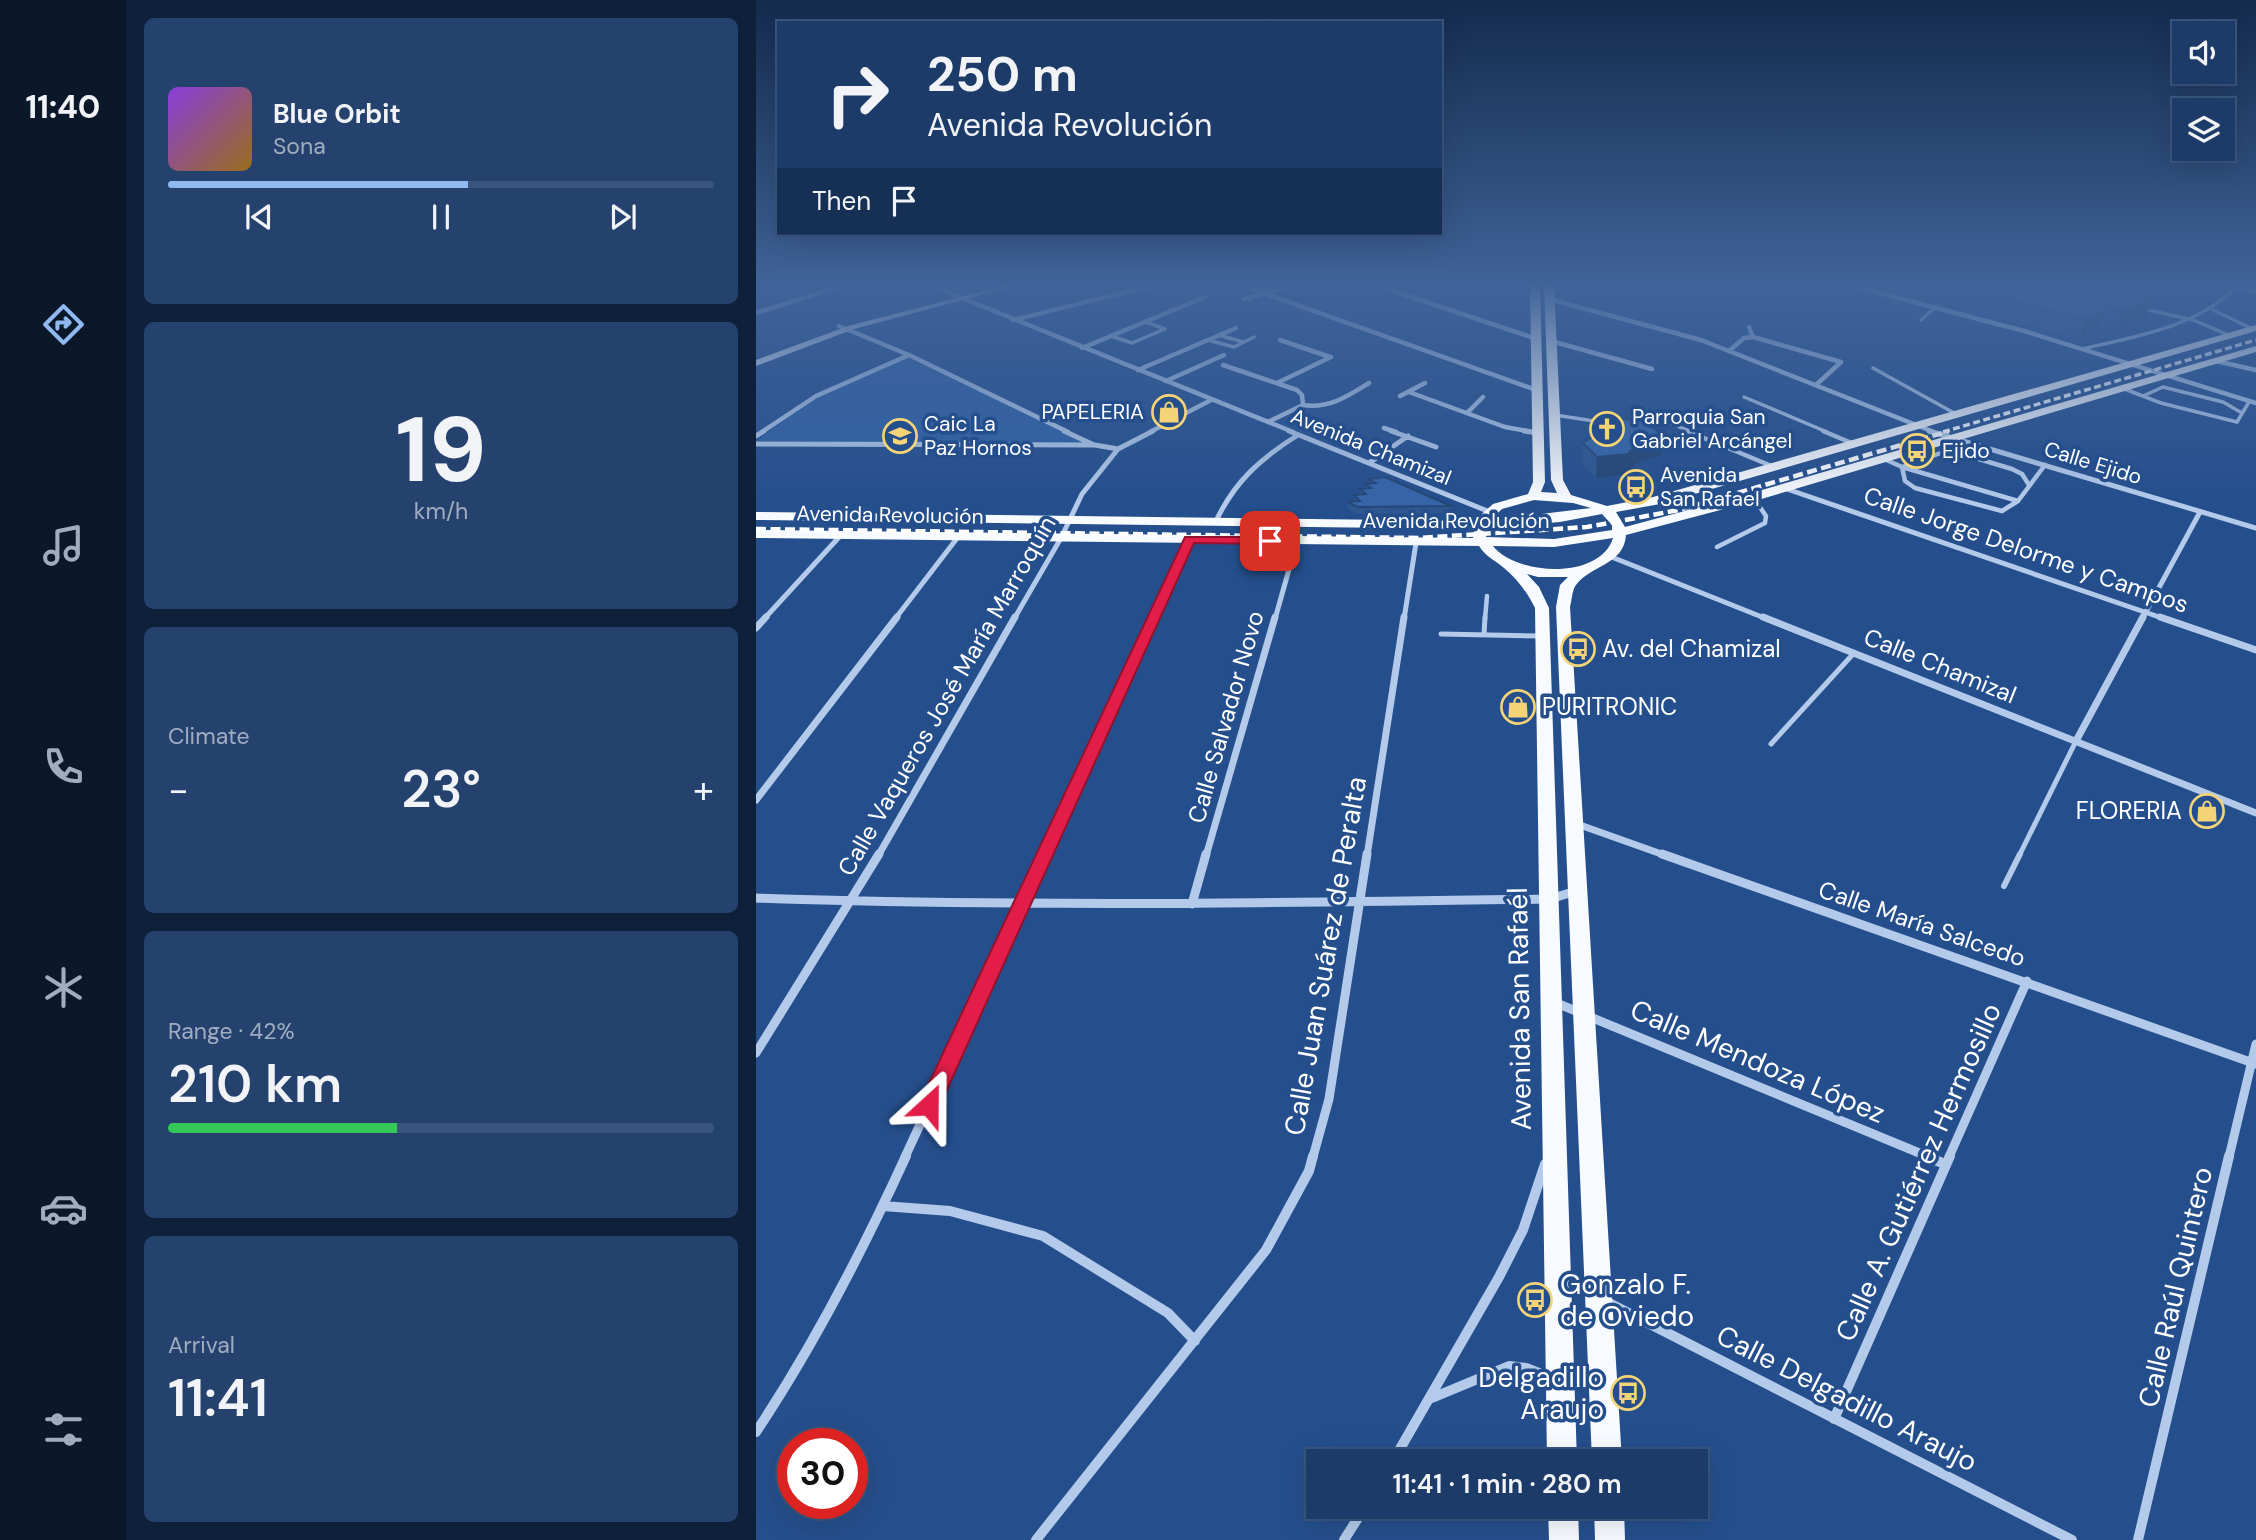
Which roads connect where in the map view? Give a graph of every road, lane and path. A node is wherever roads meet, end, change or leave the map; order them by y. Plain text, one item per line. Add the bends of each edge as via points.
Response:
1 (905, 357) edge
2 (913, 357) edge
3 (1104, 357) edge
4 (1169, 357) edge
5 (1220, 357) edge
6 (1331, 357) edge
7 (1444, 357) edge
8 (1535, 357) edge
9 (1553, 357) edge
10 (1609, 357) edge
11 (1745, 357) edge
12 (1823, 357) edge
13 (2104, 357) edge
14 (2155, 357) edge
15 (2230, 357) edge
16 (2216, 361) junction
17 (1223, 365) dead end
18 (2126, 365) junction
19 (1873, 368) dead end
20 (1652, 369) dead end
21 (1137, 370) junction
22 (2256, 370) edge
23 (2157, 377) junction
24 (1166, 382) junction
25 (1277, 383) junction
26 (1369, 383) dead end
27 (1425, 383) dead end
28 (1817, 384) junction
29 (2121, 388) junction
30 (1536, 390) junction
31 (1409, 392) junction
32 (1400, 396) dead end
33 (2143, 396) junction
34 (1483, 397) dead end
35 (1744, 397) dead end
36 (1210, 400) junction
37 (2249, 402) junction
38 (2256, 403) edge
39 (1303, 405) junction
40 (1467, 413) junction
41 (2242, 413) junction
42 (1956, 414) junction
43 (1555, 415) junction
44 (1268, 422) junction
45 (1668, 422) dead end
46 (1609, 423) edge
47 (1922, 425) junction
48 (1384, 428) dead end
49 (1537, 433) junction
50 (1298, 435) junction
51 (1649, 435) edge
52 (756, 436) edge
53 (1408, 436) junction
54 (1948, 438) junction
55 (756, 444) edge
56 (1854, 444) junction
57 (1095, 445) junction
58 (1436, 447) dead end
59 (1689, 448) dead end
60 (1118, 449) junction
61 (1881, 458) junction
62 (1369, 463) junction
63 (2045, 465) junction
64 (1773, 467) junction
65 (1902, 467) junction
66 (2029, 485) junction
67 (1784, 488) junction
68 (1450, 496) junction
69 (1533, 496) junction
70 (1566, 497) junction
71 (1753, 497) junction
72 (1442, 499) edge
73 (2018, 501) junction
74 (1603, 510) junction
75 (1490, 512) junction
76 (2200, 512) junction
77 (756, 516) edge
78 (1072, 519) junction
79 (1216, 520) junction
80 (1480, 525) junction
81 (2256, 528) edge
82 (1620, 533) junction
83 (756, 534) edge
84 (841, 535) junction
85 (958, 537) junction
86 (1061, 538) junction
87 (1189, 540) junction
88 (1297, 541) junction
89 (1416, 543) junction
90 (1480, 543) junction
91 (1717, 547) dead end
92 (1609, 556) junction
93 (1510, 566) junction
94 (1587, 568) junction
95 (1487, 596) dead end
96 (2144, 611) junction
97 (756, 628) edge
98 (1441, 634) dead end
99 (1484, 635) junction
100 (1543, 636) junction
101 (2256, 650) edge
102 (1854, 653) junction
103 (2076, 741) junction
104 (1771, 744) dead end
105 (756, 800) edge
106 (2256, 813) edge
107 (1574, 822) junction
108 (2004, 886) dead end
109 (1577, 891) junction
110 (756, 898) edge
111 (1550, 899) junction
112 (851, 902) junction
113 (1359, 902) junction
114 (1192, 904) junction
115 (1021, 905) junction
116 (2027, 981) junction
117 (1552, 1001) junction
118 (1583, 1013) junction
119 (2256, 1044) edge
120 (756, 1053) edge
121 (2254, 1064) edge
122 (1555, 1121) junction
123 (1945, 1164) junction
124 (883, 1206) junction
125 (1600, 1299) junction
126 (1195, 1341) junction
127 (1604, 1381) junction
128 (1561, 1382) junction
129 (1432, 1398) junction
130 (1835, 1419) junction
131 (756, 1432) edge
132 (1400, 1449) edge
133 (1562, 1449) edge
134 (1607, 1449) edge
135 (1357, 1519) edge
136 (1563, 1519) edge
137 (1609, 1519) edge
138 (1036, 1540) edge
139 (1344, 1540) edge
140 (1564, 1540) edge
141 (1610, 1540) edge
142 (2072, 1540) edge
143 (2138, 1540) edge

1 - 52 street via 816,396
2 - 57 street
3 - 21 street, Avenida Chamizal
4 - 21 street
5 - 24 street
6 - 25 street
7 - 30 street
8 - 30 main road
9 - 43 main road
10 - 20 street
11 - 28 street, Calle Ejido
12 - 28 street via 1841,362
13 - 18 street
14 - 18 main road, Avenida Revolución
15 - 16 main road, Avenida Revolución
16 - 22 street
16 - 23 main road, Avenida Revolución
17 - 25 street
18 - 23 street
18 - 42 main road, Avenida Revolución
19 - 42 lane
21 - 24 street, Avenida Chamizal
23 - 29 main road, Avenida Revolución
23 - 37 street
24 - 36 street, Avenida Chamizal
25 - 39 street via 1300,392
26 - 39 street via 1326,406
27 - 31 street
28 - 47 street, Calle Ejido
29 - 33 lane
29 - 54 main road, Avenida Revolución
30 - 49 main road
31 - 32 street
31 - 40 street
33 - 41 lane via 2163,387 2223,401
33 - 41 lane via 2237,422
34 - 40 street
35 - 56 lane
36 - 44 street, Avenida Chamizal
36 - 60 street, Calle Vaqueros José María Marroquín
37 - 38 street
37 - 41 lane
39 - 44 street
40 - 49 street
42 - 47 main road, Avenida Revolución
43 - 46 lane
43 - 70 main road via 1557,480
44 - 50 street, Avenida Chamizal
45 - 64 lane
47 - 54 street, Calle Ejido
47 - 56 main road, Avenida Revolución
48 - 53 street
49 - 69 main road via 1539,482
50 - 62 street, Avenida Chamizal
50 - 79 street via 1244,472 1228,492
51 - 59 lane
53 - 58 street
53 - 62 street
54 - 61 main road, Avenida Revolución
54 - 63 street, Calle Ejido
55 - 57 street
56 - 64 main road, Avenida Revolución
57 - 60 street
60 - 78 street, Calle Vaqueros José María Marroquín via 1082,494
61 - 65 lane
61 - 67 main road, Avenida Revolución
62 - 68 street, Avenida Chamizal
63 - 66 lane
63 - 76 street, Calle Ejido
64 - 74 main road, Avenida Revolución via 1655,501
65 - 66 lane via 1948,450 2012,469
65 - 73 lane
65 - 73 lane via 1905,481 1915,488 2002,512
66 - 73 lane
67 - 71 main road, Avenida Revolución
67 - 96 street, Calle Jorge Delorme y Campos
68 - 72 lane
68 - 75 street, Avenida Chamizal
69 - 70 main road
69 - 75 main road
70 - 74 main road
71 - 82 main road, Avenida Revolución
71 - 91 lane via 1766,516 1765,523
74 - 80 main road, Avenida Revolución
74 - 82 main road
75 - 80 main road
76 - 81 street, Calle Ejido
76 - 96 street
77 - 78 main road, Avenida Revolución
78 - 79 main road, Avenida Revolución
78 - 86 street, Calle Vaqueros José María Marroquín
79 - 80 main road, Avenida Revolución via 1408,519
80 - 90 main road
82 - 90 main road, Avenida Revolución via 1535,544
82 - 92 main road
83 - 84 main road, Avenida Revolución
84 - 85 main road, Avenida Revolución
84 - 97 street
85 - 86 main road, Avenida Revolución
85 - 105 street
86 - 87 main road, Avenida Revolución
86 - 112 street, Calle Vaqueros José María Marroquín
87 - 88 main road, Avenida Revolución
87 - 115 street
88 - 89 main road, Avenida Revolución
88 - 114 street, Calle Salvador Novo
89 - 90 main road, Avenida Revolución
89 - 113 street, Calle Juan Suárez de Peralta
90 - 93 main road, Avenida San Rafaél
92 - 94 main road
92 - 102 street, Calle Chamizal
93 - 94 main road via 1558,573
93 - 100 main road, Avenida San Rafaél via 1539,597
94 - 107 main road via 1567,585 1563,607
95 - 99 lane
96 - 101 street, Calle Jorge Delorme y Campos
96 - 103 street
98 - 99 lane
99 - 100 lane
100 - 111 main road, Avenida San Rafaél
102 - 103 street, Calle Chamizal
102 - 104 lane
103 - 106 street, Calle Chamizal
103 - 108 lane
107 - 109 main road
107 - 116 street, Calle María Salcedo
109 - 111 street
109 - 118 main road
110 - 112 street
111 - 113 street
111 - 117 main road, Avenida San Rafaél
112 - 115 street
112 - 120 street, Calle Vaqueros José María Marroquín
113 - 114 street
113 - 126 street, Calle Juan Suárez de Peralta via 1329,1099 1309,1171 1266,1250
114 - 115 street
115 - 124 street
116 - 121 street, Calle María Salcedo
116 - 123 street, Calle A. Gutiérrez Hermosillo
117 - 118 street, Calle Mendoza López
117 - 122 main road, Avenida San Rafaél
118 - 123 street, Calle Mendoza López
118 - 125 main road
119 - 121 street, Calle Raúl Quintero
121 - 143 street, Calle Raúl Quintero
122 - 128 main road, Avenida San Rafaél
122 - 129 street via 1540,1184 1522,1230
123 - 130 street, Calle A. Gutiérrez Hermosillo
124 - 126 street via 950,1211 1044,1236 1168,1313
124 - 131 street via 784,1390
125 - 127 main road
125 - 130 street, Calle Delgadillo Araujo
126 - 138 street, Calle Juan Suárez de Peralta
127 - 128 street
127 - 134 main road
128 - 129 street via 1509,1366
128 - 133 main road, Avenida San Rafaél
129 - 132 street
130 - 142 street, Calle Delgadillo Araujo
135 - 139 street
136 - 140 main road
137 - 141 main road

